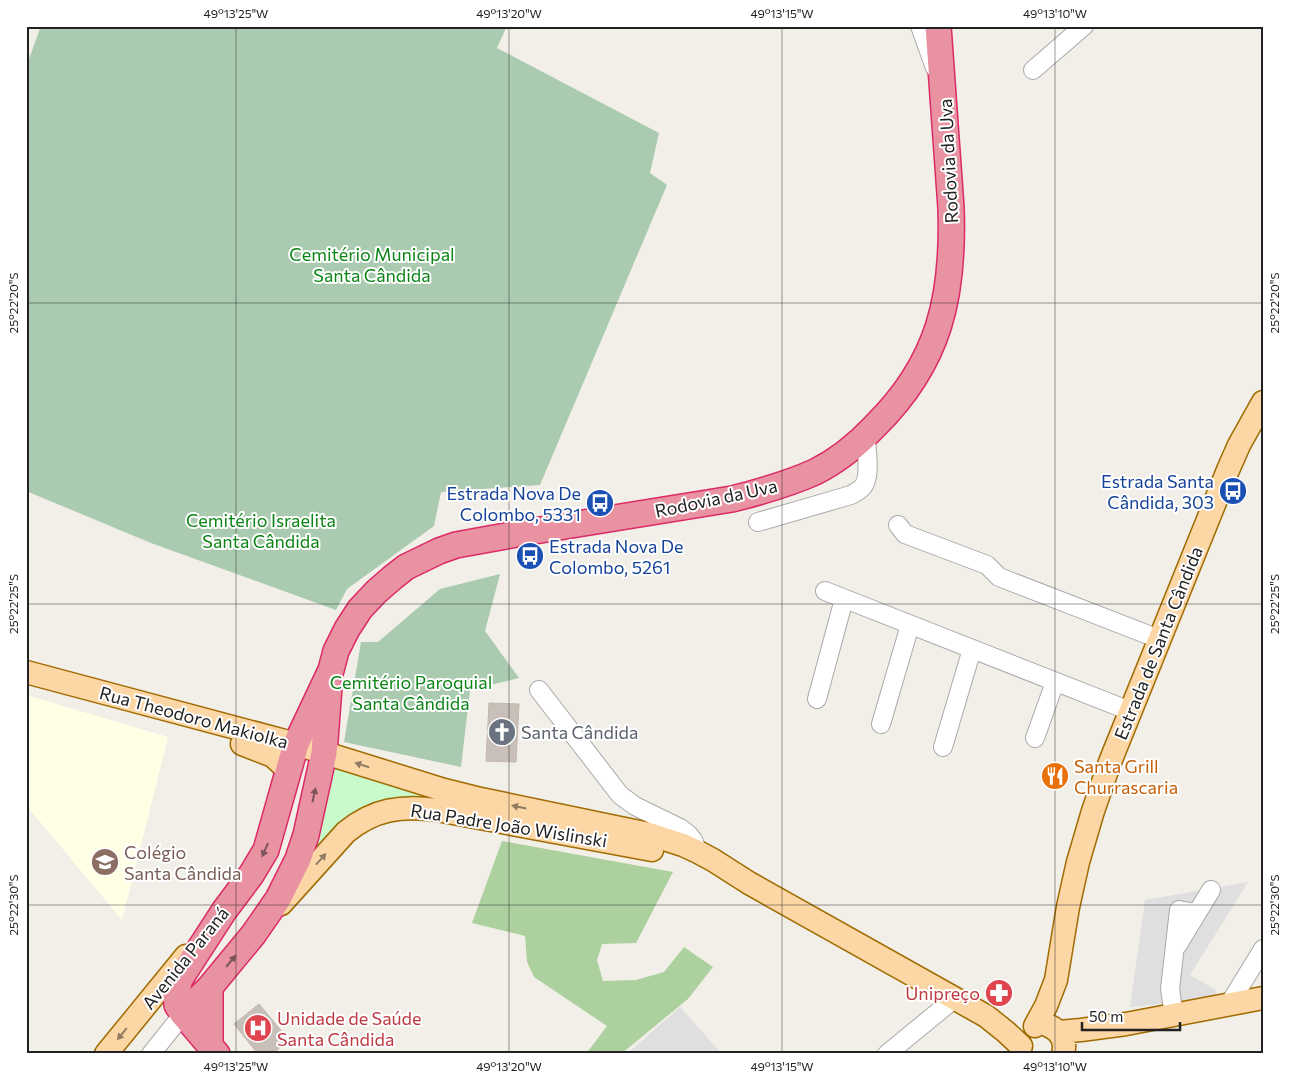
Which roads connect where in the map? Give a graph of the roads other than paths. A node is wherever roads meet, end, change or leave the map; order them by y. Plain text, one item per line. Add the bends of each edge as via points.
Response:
1 (920, 26) edge
2 (938, 26) edge
3 (1084, 26) edge
4 (1033, 70) dead end
5 (944, 94) junction
6 (1263, 402) edge
7 (866, 436) junction
8 (758, 522) dead end
9 (898, 524) dead end
10 (825, 592) dead end
11 (844, 599) junction
12 (910, 625) junction
13 (1159, 639) junction
14 (972, 649) junction
15 (331, 670) junction
16 (26, 672) edge
17 (63, 682) junction
18 (1055, 682) junction
19 (539, 690) dead end
20 (817, 699) dead end
21 (1130, 711) junction
22 (881, 724) dead end
23 (1036, 738) dead end
24 (296, 744) junction
25 (943, 747) dead end
26 (324, 753) junction
27 (288, 770) junction
28 (584, 820) junction
29 (507, 823) junction
30 (698, 852) junction
31 (749, 883) junction
32 (1211, 890) dead end
33 (224, 911) junction
34 (253, 935) junction
35 (1263, 949) edge
36 (1056, 980) junction
37 (205, 991) junction
38 (1263, 998) edge
39 (954, 999) junction
40 (180, 1004) junction
41 (1228, 1006) junction
42 (1174, 1015) junction
43 (1027, 1039) edge
44 (1062, 1045) edge
45 (214, 1049) edge
46 (106, 1054) edge
47 (151, 1054) edge
48 (886, 1054) edge

1 - 5 street
2 - 5 highway, Rodovia da Uva
3 - 4 street
5 - 7 highway, Rodovia da Uva via 952,237 943,310 934,342 914,380
6 - 13 main road, Estrada de Santa Cândida via 1228,470
7 - 8 street via 865,484 859,490
7 - 15 highway, Rodovia da Uva via 816,471 762,491 480,540 439,551 406,567 360,609 336,651
9 - 13 street via 905,534 987,565 998,577
10 - 11 street
11 - 12 street
11 - 20 street
12 - 14 street
12 - 22 street
13 - 21 main road, Estrada de Santa Cândida
14 - 18 street
14 - 25 street
15 - 24 highway, Rodovia da Uva
15 - 26 highway, Rodovia da Uva
16 - 17 main road, Rua Theodoro Makiolka
17 - 24 main road, Rua Theodoro Makiolka
17 - 27 main road, Rua Theodoro Makiolka via 266,752
18 - 21 street
18 - 23 street
19 - 30 street via 620,795 680,828 693,840
21 - 36 main road, Estrada de Santa Cândida via 1078,862
24 - 26 main road, Rua Theodoro Makiolka
24 - 27 highway, Avenida Paraná
28 -> 26 main road, Rua Padre João Wislinski via 444,790
34 -> 26 highway via 278,899 298,859
27 -> 33 highway, Avenida Paraná via 266,850
28 - 29 main road via 564,829
28 - 30 main road, Rua Padre João Wislinski via 649,834
29 - 31 main road, Rua Padre João Wislinski via 648,849
34 -> 29 main road, Rua Padre João Wislinski via 338,840 372,815 395,809 423,808
30 - 31 main road, Rua Padre João Wislinski
31 - 39 main road, Rua Padre João Wislinski
32 - 42 street via 1196,914 1179,910 1170,989
33 - 40 highway via 180,979
33 -> 46 main road, Avenida Paraná
37 -> 34 highway
35 - 41 street
36 - 43 main road, Estrada de Santa Cândida
36 - 44 main road, Estrada de Santa Cândida
37 - 40 highway via 193,1002 184,1003 178,999
37 - 45 highway
38 - 41 main road
39 - 43 main road, Rua Padre João Wislinski via 986,1016 1006,1032
39 - 48 street
40 - 45 highway
40 - 47 street, Avenida Paraná
41 - 42 main road
42 - 44 main road via 1080,1030
43 - 44 main road via 1041,1025 1048,1026 1054,1028

